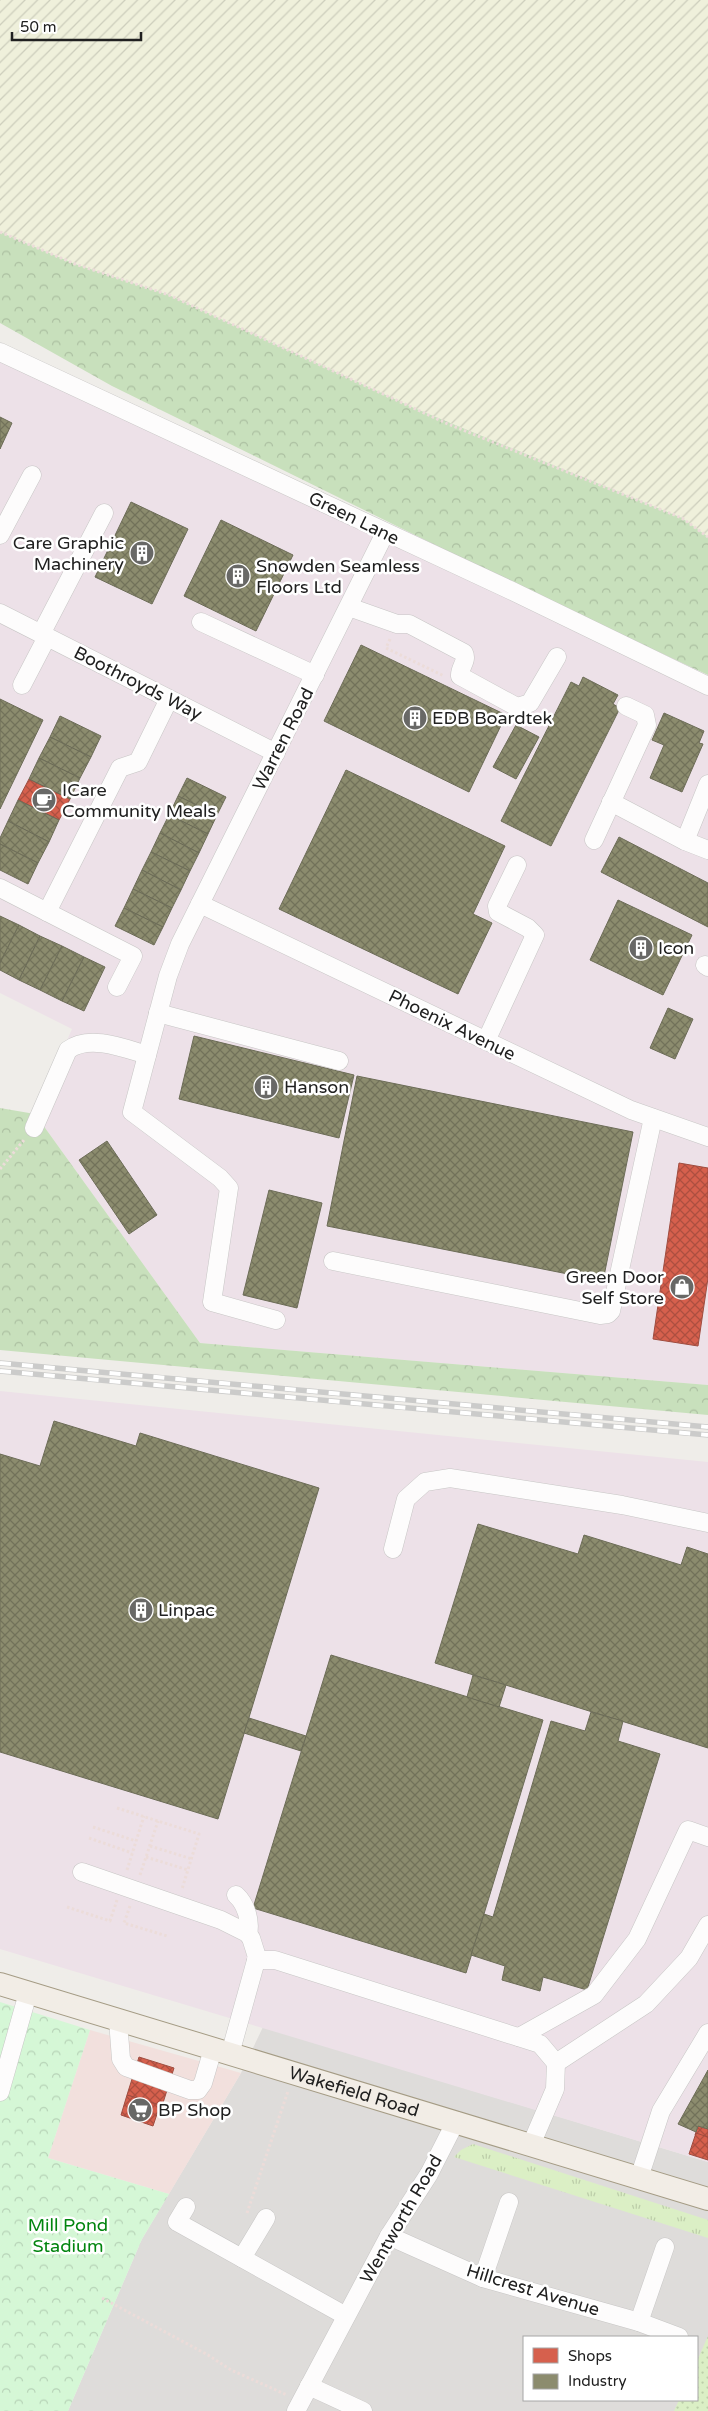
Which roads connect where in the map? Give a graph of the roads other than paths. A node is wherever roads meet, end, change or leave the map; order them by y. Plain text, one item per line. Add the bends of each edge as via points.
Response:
1 (0, 352) edge
2 (32, 475) dead end
3 (104, 513) dead end
4 (385, 533) junction
5 (0, 535) edge
6 (349, 607) junction
7 (0, 613) edge
8 (201, 622) dead end
9 (44, 635) junction
10 (557, 657) dead end
11 (315, 675) junction
12 (22, 685) dead end
13 (708, 686) edge
14 (169, 699) junction
15 (626, 706) dead end
16 (276, 753) junction
17 (708, 784) edge
18 (611, 802) junction
19 (594, 840) dead end
20 (685, 841) junction
21 (708, 850) edge
22 (517, 865) dead end
23 (0, 888) edge
24 (200, 904) junction
25 (47, 912) junction
26 (117, 987) dead end
27 (158, 1013) junction
28 (486, 1041) junction
29 (147, 1055) junction
30 (339, 1061) dead end
31 (653, 1118) junction
32 (34, 1128) road end
33 (708, 1137) edge
34 (333, 1261) dead end
35 (276, 1320) dead end
36 (708, 1523) edge
37 (392, 1548) dead end
38 (708, 1837) edge
39 (82, 1872) dead end
40 (236, 1895) dead end
41 (708, 1925) edge
42 (248, 1934) junction
43 (256, 1960) junction
44 (0, 1984) edge
45 (28, 1993) junction
46 (118, 2020) junction
47 (708, 2033) edge
48 (519, 2037) junction
49 (222, 2051) junction
50 (556, 2063) junction
51 (0, 2092) edge
52 (456, 2121) junction
53 (531, 2145) junction
54 (639, 2178) junction
55 (708, 2199) edge
56 (509, 2202) dead end
57 (186, 2207) dead end
58 (264, 2222) road end
59 (389, 2236) junction
60 (665, 2247) dead end
61 (242, 2258) junction
62 (483, 2278) junction
63 (346, 2316) junction
64 (639, 2322) junction
65 (676, 2336) edge
66 (310, 2386) junction
67 (298, 2407) edge
68 (363, 2411) edge

1 - 4 street, Green Lane
2 - 5 street
3 - 9 street
4 - 6 street, Warren Road
4 - 13 street, Green Lane
6 - 10 street via 397,624 408,624 464,653 466,658 460,676 517,707 530,704
6 - 11 street, Warren Road
7 - 9 street, Boothroyds Way
8 - 11 street
9 - 12 street
9 - 14 street, Boothroyds Way
11 - 16 street, Warren Road
14 - 16 street, Boothroyds Way
14 - 25 street via 138,762 120,768
15 - 18 street via 645,715 647,725
16 - 24 street, Warren Road
17 - 20 street
18 - 19 street
18 - 20 street
20 - 21 street
22 - 28 street via 497,906 498,912 535,935
23 - 25 street
24 - 27 street, Warren Road via 180,944
24 - 28 street, Phoenix Avenue
25 - 26 street via 133,956
27 - 29 street, Warren Road
27 - 30 street
28 - 31 street, Phoenix Avenue
29 - 32 street via 115,1046 74,1045 68,1050
29 - 35 street, Warren Road via 132,1112 229,1188 212,1302
31 - 33 street, Phoenix Avenue
31 - 34 street via 608,1314
36 - 37 street via 622,1505 450,1478 425,1482 406,1499
38 - 48 street via 688,1830 637,1939 594,1995
39 - 42 street via 178,1903
40 - 42 street via 248,1917
41 - 50 street via 689,1958 646,2004
42 - 43 street via 255,1944
43 - 48 street via 275,1960
43 - 49 street
44 - 45 main road, Wakefield Road
45 - 46 main road, Wakefield Road
45 - 51 street
46 - 49 main road, Wakefield Road
46 - 49 street via 121,2060 126,2067 190,2090 198,2090
47 - 54 street via 661,2111
48 - 50 street via 540,2044
49 - 52 main road, Wakefield Road
50 - 53 street via 555,2088
52 - 53 main road, Wakefield Road
52 - 59 street, Wentworth Road via 429,2174
53 - 54 main road, Wakefield Road
54 - 55 main road, Wakefield Road
56 - 62 street
57 - 61 street via 177,2222
58 - 61 street
59 - 62 street, Hillcrest Avenue
59 - 63 street, Wentworth Road
60 - 64 street
61 - 63 street
62 - 64 street, Hillcrest Avenue
63 - 66 street, Wentworth Road
64 - 65 street, Hillcrest Avenue
66 - 67 street, Wentworth Road
66 - 68 street

